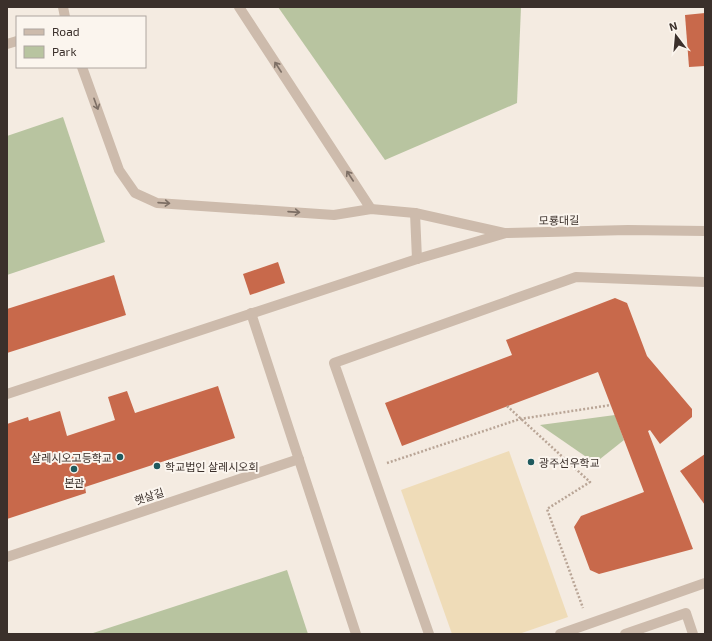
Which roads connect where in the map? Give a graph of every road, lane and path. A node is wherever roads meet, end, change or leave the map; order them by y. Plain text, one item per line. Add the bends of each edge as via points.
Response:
1 (239, 7) edge
2 (82, 68) edge
3 (371, 209) junction
4 (415, 213) junction
5 (705, 231) edge
6 (506, 234) junction
7 (417, 259) junction
8 (705, 282) edge
9 (251, 313) junction
10 (7, 394) edge
11 (611, 404) dead end
12 (506, 406) dead end
13 (520, 419) junction
14 (299, 459) junction
15 (371, 468) junction
16 (7, 557) edge
17 (705, 583) edge
18 (588, 624) junction
19 (356, 634) edge
20 (430, 634) edge
21 (560, 634) edge
22 (625, 634) edge
23 (693, 634) edge

3 -> 1 street
2 -> 3 street via 119,170 135,193 157,203 318,214 334,215
3 - 4 street
4 - 6 street
4 - 7 street
5 - 6 street, 모룡대길 via 628,230
6 - 7 street, 모룡대길
7 - 9 street, 모룡대길
8 - 15 street via 576,277 334,363
9 - 10 street, 모룡대길
9 - 14 street
11 - 13 path
12 - 13 path
13 - 15 path
13 - 18 path via 590,482 547,510
14 - 16 street, 햇살길
14 - 19 street
15 - 20 street
17 - 18 street
18 - 21 street
22 - 23 street via 686,613

